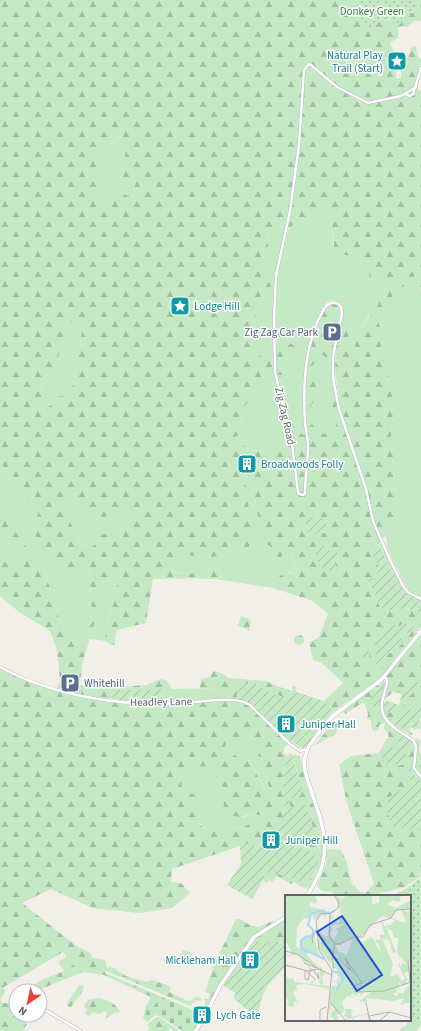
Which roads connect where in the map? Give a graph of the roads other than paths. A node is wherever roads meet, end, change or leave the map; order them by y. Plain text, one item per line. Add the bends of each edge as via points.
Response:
1 (421, 68) edge
2 (421, 599) edge
3 (421, 631) edge
4 (0, 667) edge
5 (384, 676) junction
6 (308, 749) junction
7 (421, 777) edge
8 (308, 895) edge
9 (285, 918) edge
10 (48, 1012) edge
11 (81, 1031) edge
12 (195, 1031) edge

1 - 2 street, Zig Zag Road via 412,95 405,94 368,103 337,87 311,65 305,67 298,157 275,284 274,364 292,444 298,492 303,495 308,446 304,383 308,358 314,332 324,308 330,303 340,305 342,312 333,362 339,409 378,534 403,586 409,593
3 - 5 main road
4 - 6 street, Headley Lane via 29,681 64,692 124,703 229,700 245,702 290,744 300,751
5 - 6 main road via 333,716
5 - 7 street via 387,683 382,710 388,722 414,741 414,768
6 - 8 main road via 304,762 305,771 323,829 325,845 321,870
9 - 12 main road via 254,937 220,986
10 - 11 street

